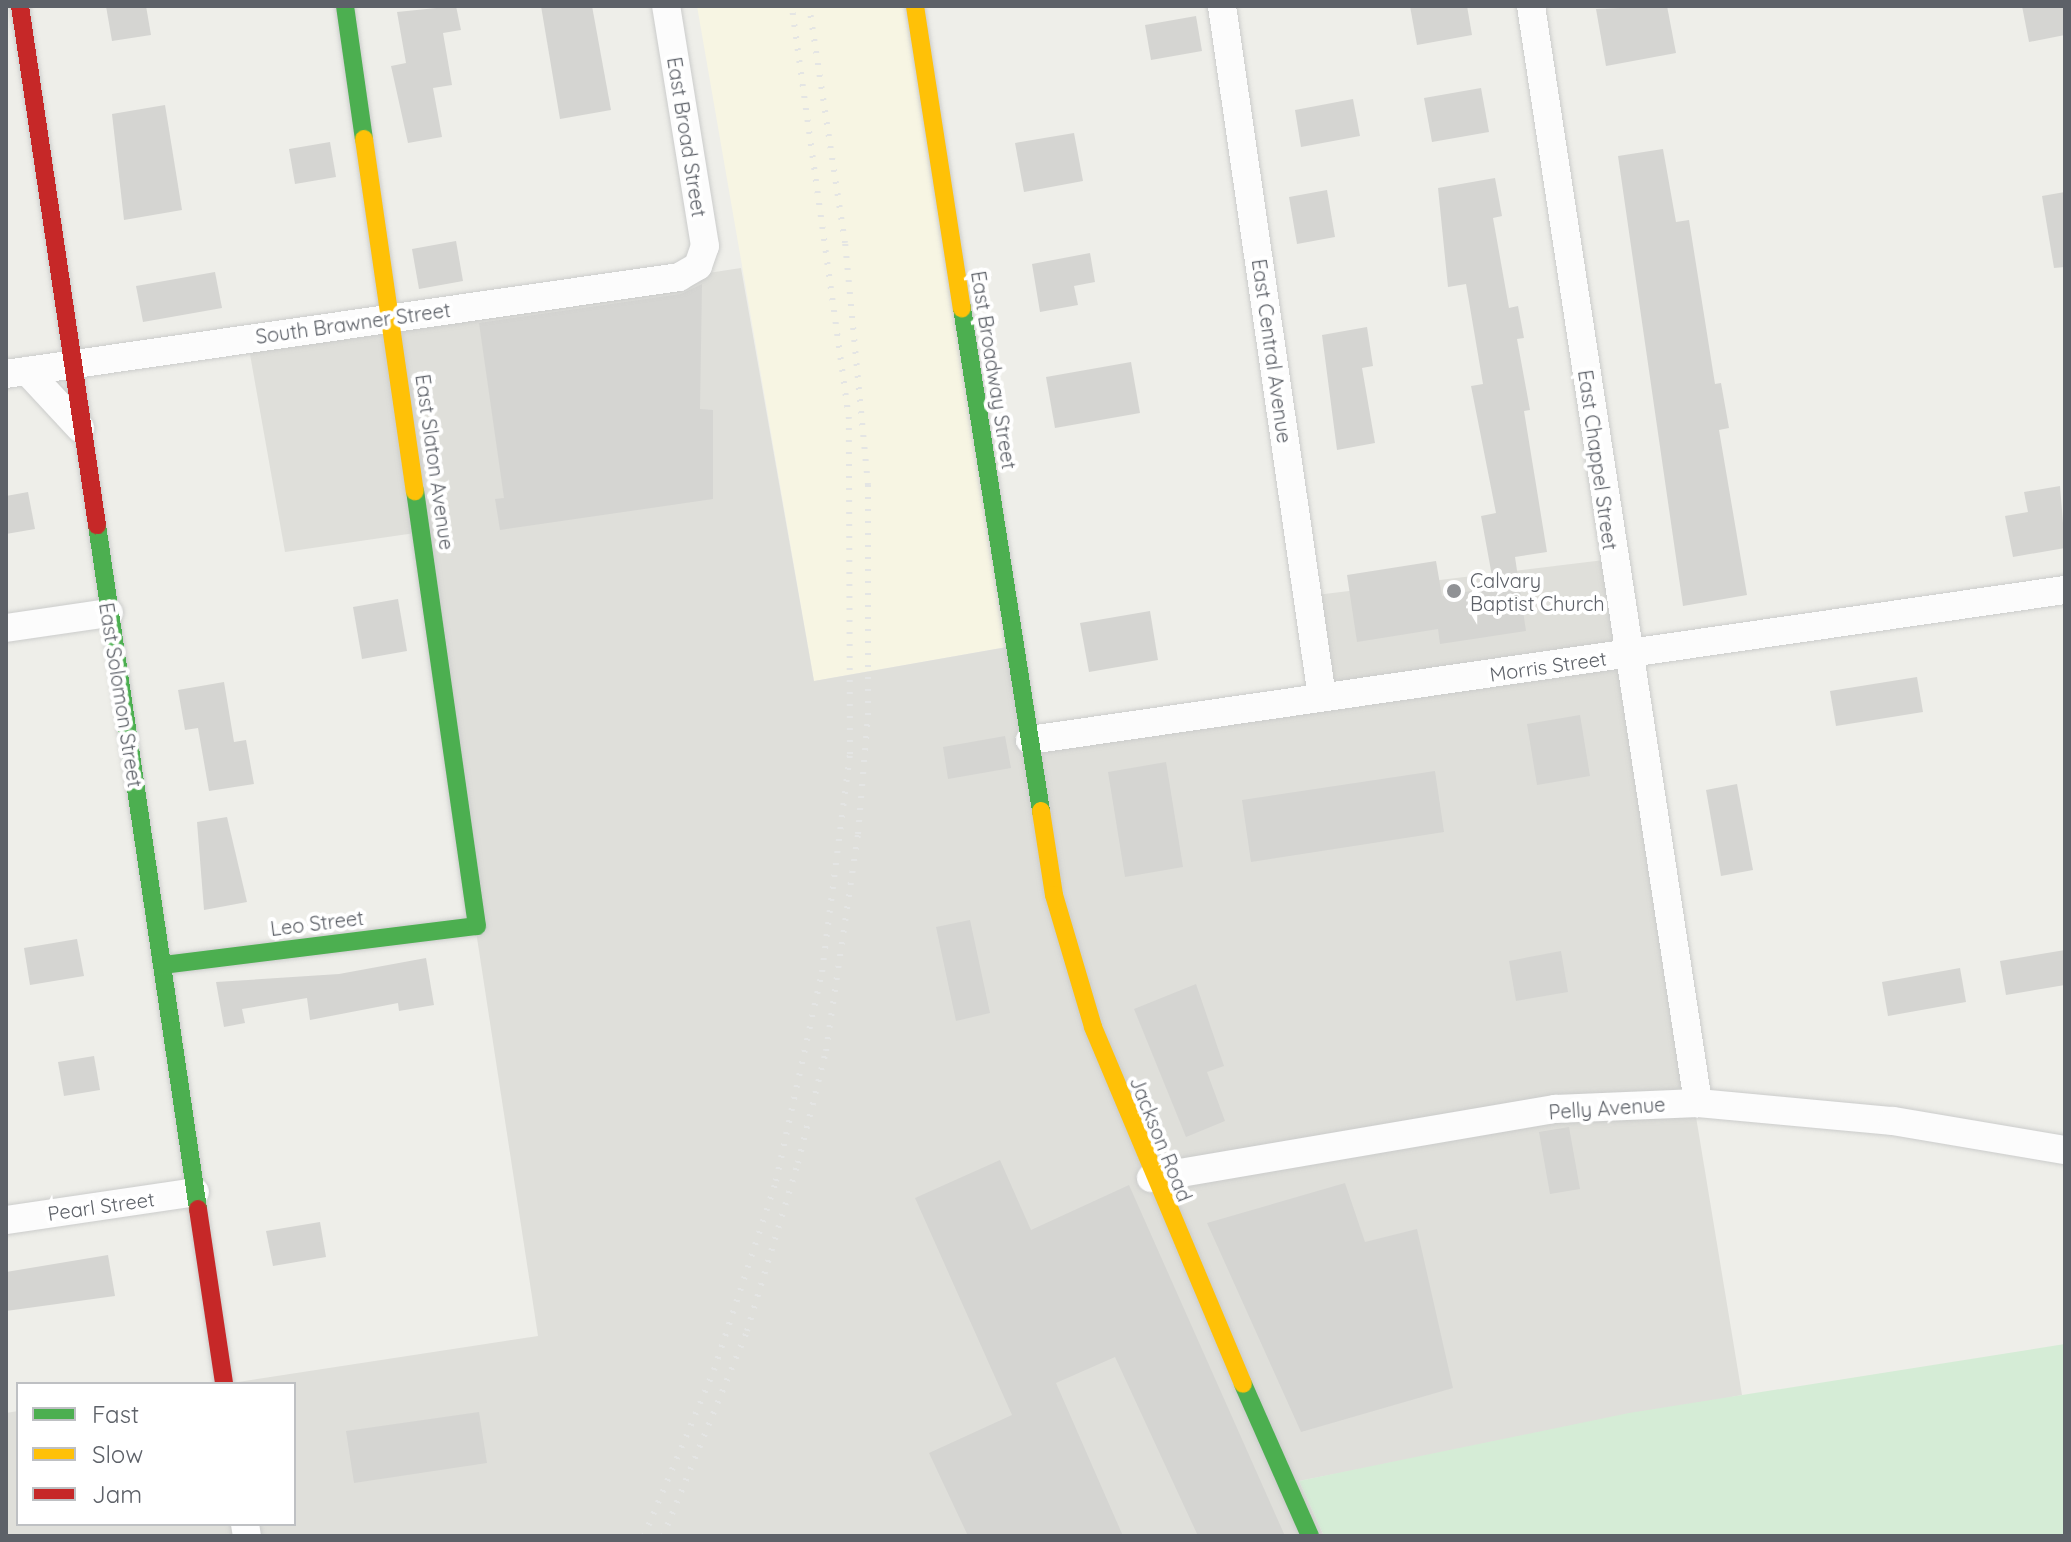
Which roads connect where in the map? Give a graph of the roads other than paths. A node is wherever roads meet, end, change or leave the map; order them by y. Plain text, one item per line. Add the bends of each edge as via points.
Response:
1 (20, 6) edge
2 (345, 6) edge
3 (666, 6) edge
4 (915, 6) edge
5 (1222, 6) edge
6 (1531, 6) edge
7 (698, 266) joint
8 (393, 317) junction
9 (70, 364) junction
10 (16, 372) edge
11 (80, 428) junction
12 (2065, 590) edge
13 (109, 613) junction
14 (6, 628) edge
15 (1626, 655) junction
16 (1322, 697) junction
17 (1030, 740) junction
18 (477, 926) joint
19 (163, 965) junction
20 (1698, 1103) junction
21 (2065, 1150) edge
22 (1151, 1178) junction
23 (195, 1192) junction
24 (6, 1220) edge
25 (224, 1382) edge
26 (1310, 1536) edge

1 - 9 street, East Solomon Street
2 - 8 street, East Slaton Avenue
3 - 7 street, East Broad Street via 705,246
4 - 17 street, East Broadway Street
5 - 16 street, East Central Avenue
6 - 15 street, East Chappel Street
7 - 8 street, South Brawner Street via 679,277
8 - 9 street, South Brawner Street
8 - 18 street, East Slaton Avenue
9 - 10 street, South Brawner Street
9 - 11 street, East Solomon Street
10 - 11 street
11 - 13 street, East Solomon Street
12 - 15 street, Morris Street
13 - 14 street
13 - 19 street, East Solomon Street
15 - 16 street, Morris Street
15 - 20 street, East Chappel Street
16 - 17 street, Morris Street
17 - 22 street, Jackson Road via 1054,895 1093,1027
18 - 19 street, Leo Street
19 - 23 street, East Solomon Street
20 - 21 street, Pelly Avenue via 1893,1121
20 - 22 street, Pelly Avenue via 1555,1109
22 - 26 street, Jackson Road
23 - 24 street, Pearl Street
23 - 25 street, East Solomon Street

